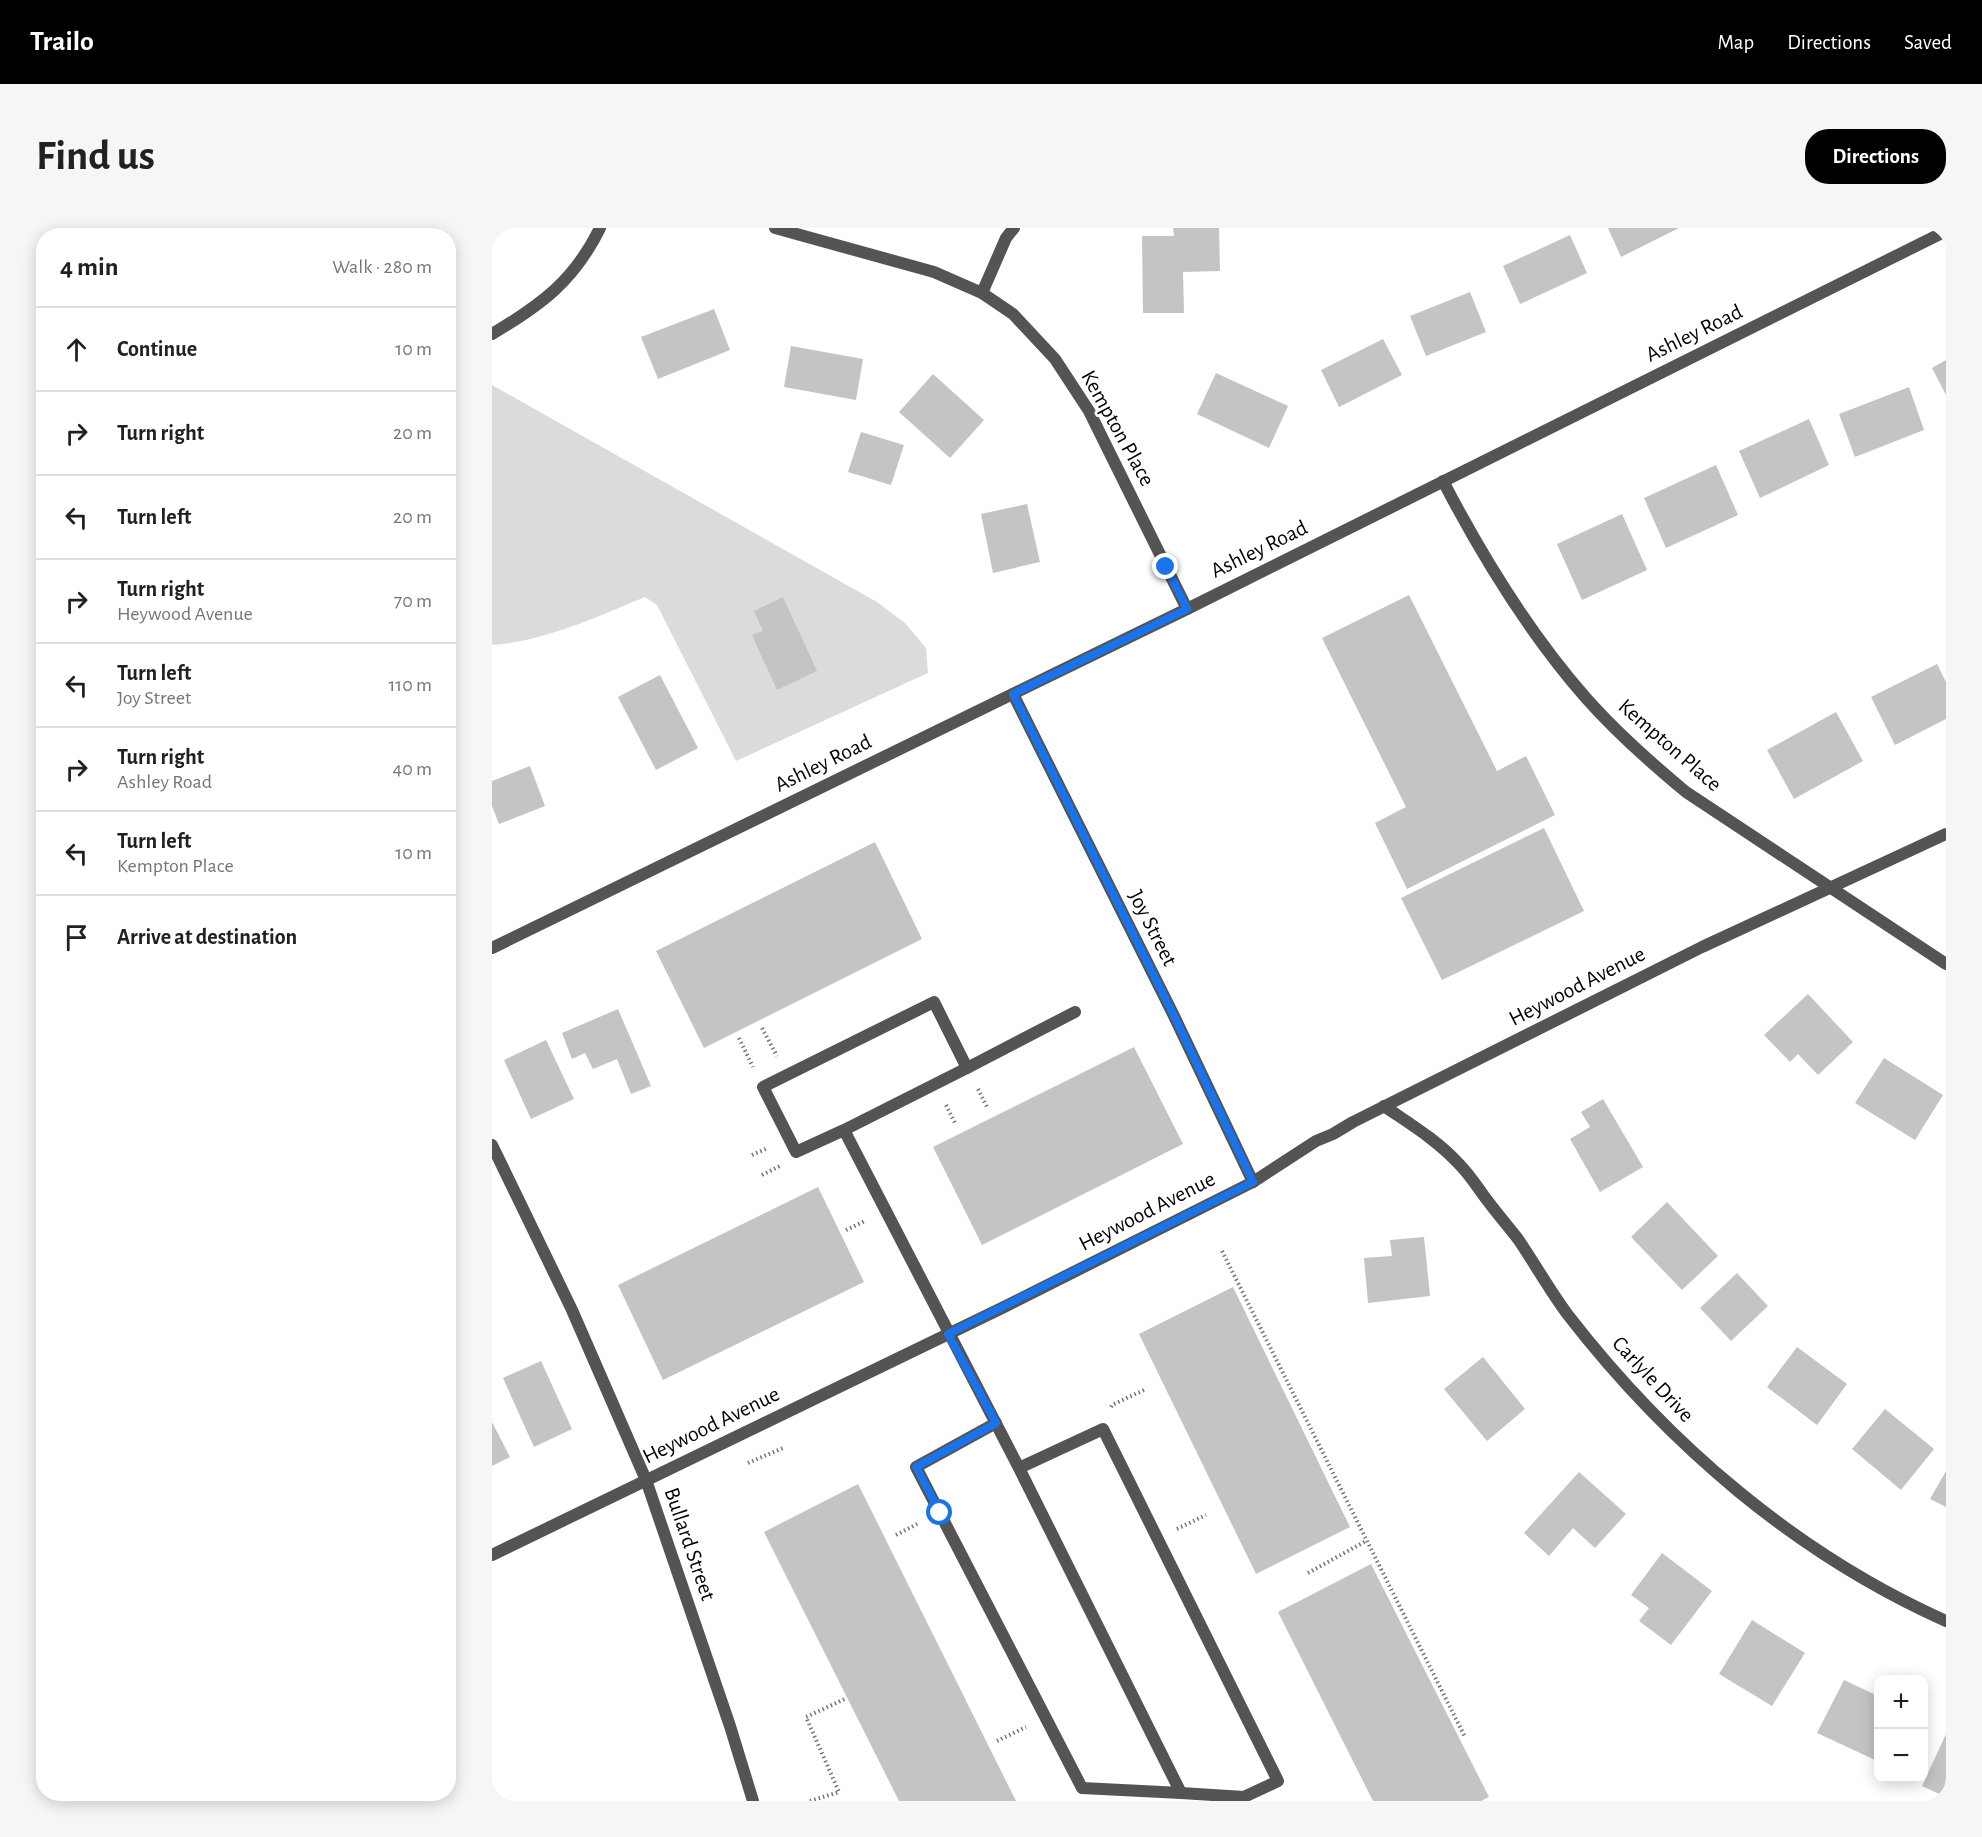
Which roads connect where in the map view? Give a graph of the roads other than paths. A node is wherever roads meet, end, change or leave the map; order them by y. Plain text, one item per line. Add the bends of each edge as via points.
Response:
1 (600, 228) edge
2 (775, 228) edge
3 (1014, 228) edge
4 (1946, 231) edge
5 (982, 293) junction
6 (492, 334) edge
7 (1443, 481) junction
8 (1187, 609) junction
9 (1013, 694) junction
10 (1946, 834) edge
11 (1829, 888) junction
12 (492, 948) edge
13 (1946, 964) edge
14 (1075, 1012) dead end
15 (967, 1068) junction
16 (1384, 1106) junction
17 (844, 1130) junction
18 (492, 1145) edge
19 (1253, 1182) junction
20 (948, 1334) junction
21 (996, 1423) junction
22 (1019, 1468) junction
23 (646, 1479) junction
24 (492, 1555) edge
25 (1946, 1621) edge
26 (1181, 1793) junction
27 (753, 1801) edge

1 - 6 street via 565,281 531,311
2 - 5 street, Kempton Place via 934,272
3 - 5 street
4 - 7 street, Ashley Road
5 - 8 street, Kempton Place via 1012,314 1055,359 1089,411
7 - 8 street, Ashley Road
7 - 11 street, Kempton Place via 1511,599 1588,700 1686,792
8 - 9 street, Ashley Road
9 - 12 street, Ashley Road
9 - 19 street, Joy Street
10 - 11 street, Heywood Avenue
11 - 13 street, Kempton Place
11 - 16 street, Heywood Avenue
14 - 15 street
15 - 17 street
15 - 17 street via 934,1002 763,1087 796,1152
16 - 19 street, Heywood Avenue via 1316,1141
16 - 25 street, Carlyle Drive via 1436,1141 1460,1165 1568,1314 1631,1390 1702,1461 1821,1552 1912,1606
17 - 20 street
18 - 23 street, Bullard Street via 572,1310
19 - 20 street, Heywood Avenue
20 - 21 street
20 - 23 street, Heywood Avenue
21 - 22 street
21 - 26 street via 916,1467 1082,1788
22 - 26 street
22 - 26 street via 1103,1429 1278,1781 1244,1797
23 - 24 street, Heywood Avenue
23 - 27 street, Bullard Street

